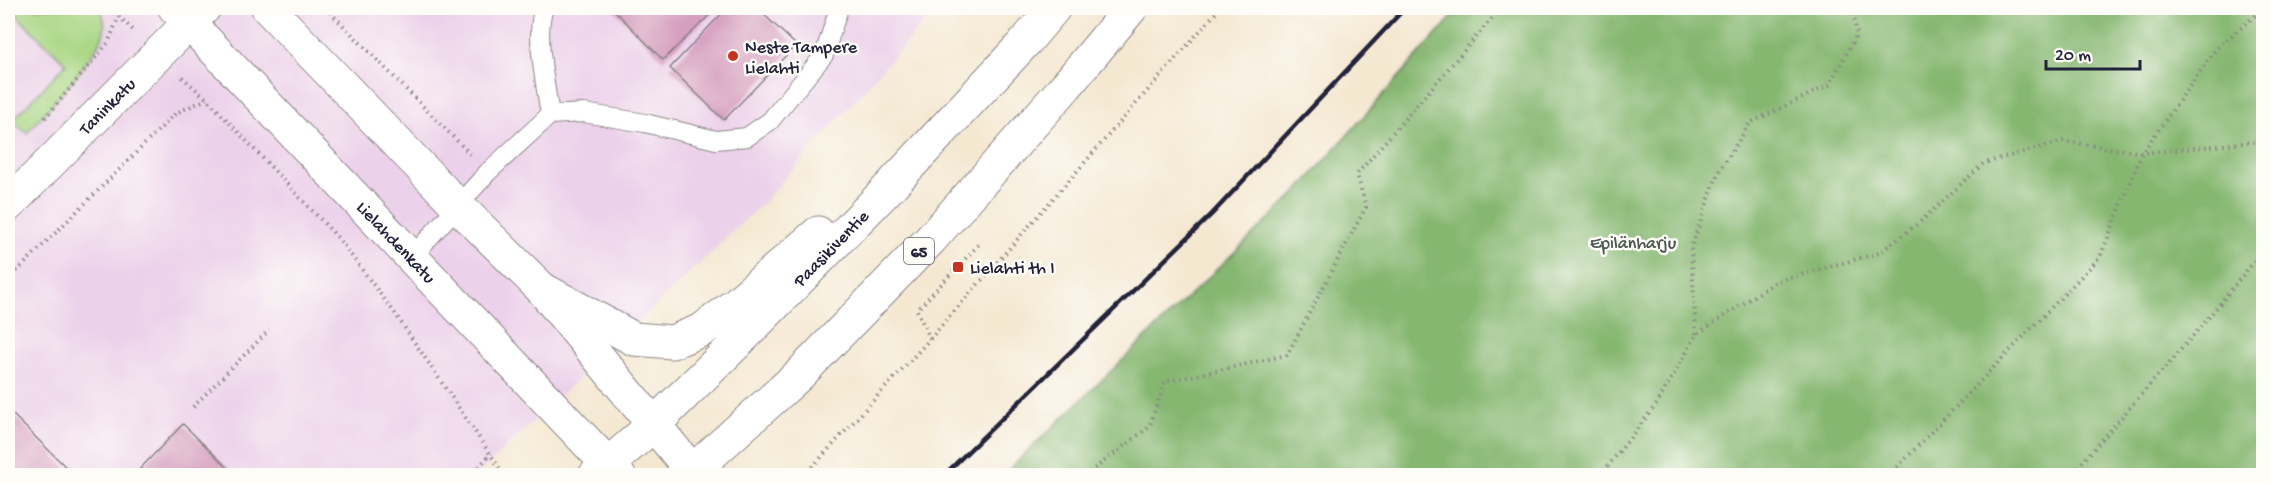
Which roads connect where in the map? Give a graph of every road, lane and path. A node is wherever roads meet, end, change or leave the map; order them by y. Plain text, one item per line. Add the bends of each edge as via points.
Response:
1 (110, 8) edge
2 (268, 8) edge
3 (326, 8) edge
4 (544, 8) edge
5 (839, 8) edge
6 (1054, 8) edge
7 (1131, 8) edge
8 (1220, 8) edge
9 (1501, 8) edge
10 (1852, 8) edge
11 (2264, 8) edge
12 (189, 13) edge
13 (119, 16) junction
14 (156, 54) junction
15 (207, 99) junction
16 (550, 115) junction
17 (42, 122) dead end
18 (2264, 141) edge
19 (2142, 153) junction
20 (488, 172) junction
21 (884, 193) junction
22 (8, 205) edge
23 (458, 205) junction
24 (980, 243) dead end
25 (2264, 249) edge
26 (411, 258) junction
27 (8, 280) edge
28 (542, 289) junction
29 (269, 330) dead end
30 (1696, 334) junction
31 (930, 339) junction
32 (193, 407) dead end
33 (653, 425) junction
34 (491, 453) junction
35 (607, 472) edge
36 (690, 473) edge
37 (471, 476) edge
38 (505, 476) edge
39 (804, 476) edge
40 (1084, 476) edge
41 (1600, 476) edge
42 (1888, 476) edge
43 (2070, 476) edge

1 - 13 path
2 - 23 main road
3 - 20 path
4 - 16 lane via 540,18 541,39
5 - 16 lane via 824,55 770,122 747,137 716,140 594,114
6 - 21 main road, Paasikiventie
7 - 36 main road, 65 via 931,239 800,375
8 - 31 path
9 - 40 path via 1357,174 1366,207 1287,354 1165,382 1149,428
10 - 30 path via 1857,34 1829,85 1750,123 1718,172 1691,248
11 - 19 path via 2216,49
12 - 14 main road, Taninkatu
12 - 26 main road, Lielahdenkatu
13 - 14 path
13 - 17 path via 108,43
14 - 15 path
14 - 22 main road, Taninkatu
15 - 27 path via 176,113
15 - 34 path via 338,238
16 - 20 lane
18 - 19 path
19 - 30 path via 2064,141 1984,163 1880,253 1777,281
19 - 42 path via 2100,257
20 - 23 lane
21 - 28 main road via 819,232 702,330 672,342 634,339
21 - 33 main road, Paasikiventie
23 - 26 lane
23 - 28 main road
24 - 31 path via 917,310
25 - 43 path
26 - 35 main road, Lielahdenkatu
28 - 33 main road
29 - 32 path
30 - 41 path via 1656,405
31 - 39 path
33 - 35 main road, Paasikiventie
33 - 36 main road
34 - 37 path
34 - 38 path

